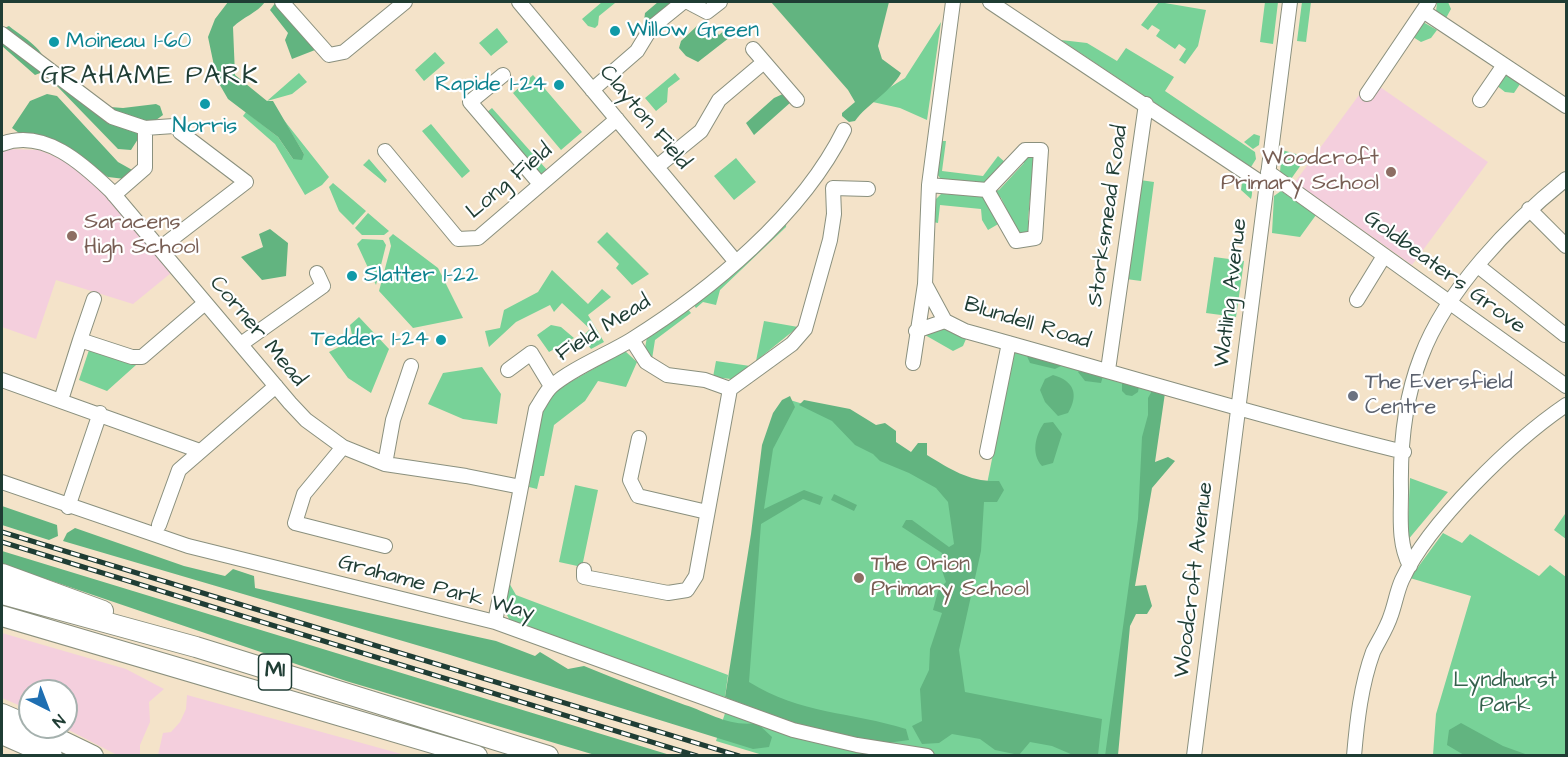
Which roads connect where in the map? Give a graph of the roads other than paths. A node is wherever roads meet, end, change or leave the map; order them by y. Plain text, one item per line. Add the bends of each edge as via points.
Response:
1 (282, 2) edge
2 (405, 2) edge
3 (683, 2) edge
4 (688, 2) edge
5 (720, 2) edge
6 (953, 2) edge
7 (990, 2) edge
8 (1290, 2) edge
9 (526, 4) edge
10 (1426, 6) edge
11 (2, 34) edge
12 (753, 49) dead end
13 (765, 62) junction
14 (1504, 64) junction
15 (503, 75) dead end
16 (592, 90) junction
17 (1367, 94) dead end
18 (797, 100) dead end
19 (1480, 100) dead end
20 (1146, 104) junction
21 (1566, 106) edge
22 (617, 119) junction
23 (145, 128) junction
24 (844, 130) dead end
25 (2, 144) edge
26 (385, 151) dead end
27 (658, 166) junction
28 (1267, 179) junction
29 (1566, 179) edge
30 (540, 184) junction
31 (929, 185) junction
32 (868, 189) dead end
33 (987, 190) junction
34 (114, 195) junction
35 (1529, 209) junction
36 (1566, 246) edge
37 (160, 248) junction
38 (1384, 256) junction
39 (736, 262) junction
40 (1478, 266) junction
41 (317, 273) dead end
42 (924, 284) junction
43 (94, 299) dead end
44 (1357, 300) dead end
45 (206, 303) junction
46 (1449, 304) junction
47 (945, 321) junction
48 (916, 331) junction
49 (1565, 335) dead end
50 (80, 340) junction
51 (632, 340) junction
52 (1009, 343) junction
53 (242, 344) junction
54 (913, 363) dead end
55 (411, 366) dead end
56 (508, 370) dead end
57 (1108, 370) junction
58 (2, 382) edge
59 (276, 386) junction
60 (551, 386) junction
61 (1566, 386) edge
62 (730, 389) junction
63 (61, 400) junction
64 (1566, 405) edge
65 (1238, 410) junction
66 (100, 413) junction
67 (639, 438) dead end
68 (343, 447) junction
69 (200, 451) junction
70 (987, 452) dead end
71 (1404, 452) junction
72 (386, 464) junction
73 (2, 482) edge
74 (521, 488) junction
75 (68, 507) junction
76 (707, 512) junction
77 (159, 525) dead end
78 (385, 546) dead end
79 (1410, 566) junction
80 (584, 570) dead end
81 (2, 574) edge
82 (2, 594) edge
83 (2, 616) edge
84 (495, 622) junction
85 (196, 647) junction
86 (2, 714) edge
87 (18, 720) edge
88 (2, 734) edge
89 (58, 739) edge
90 (52, 756) edge
91 (93, 756) edge
92 (477, 756) edge
93 (548, 756) edge
94 (927, 756) edge
95 (1194, 756) edge
96 (1354, 756) edge

1 - 2 street via 329,55 344,52
3 - 16 street via 651,28 637,51
4 - 5 street via 707,12
6 - 31 street
7 - 20 street, Goldbeaters Grove
8 - 28 street, Watling Avenue
9 - 16 street, Clayton Field
10 - 14 street
10 - 17 street
11 - 23 street via 112,117
12 - 13 street
13 - 18 street
13 - 27 street via 719,100 701,131
14 - 19 street
14 - 21 street
15 - 30 street via 470,102
16 - 22 street, Clayton Field
20 - 28 street, Goldbeaters Grove
20 - 57 street, Storksmead Road
22 - 27 street, Clayton Field
22 - 30 street, Long Field
23 - 34 street via 145,168
23 - 37 street via 177,129 246,182
24 - 39 street, Field Mead via 816,179
25 - 34 street, Corner Mead via 11,140 43,143 78,159
26 - 30 street, Long Field via 458,239 478,238
27 - 39 street, Clayton Field
28 - 38 street, Goldbeaters Grove
28 - 65 street, Watling Avenue
29 - 35 street
31 - 33 street
31 - 42 street
32 - 62 street via 833,188 830,240 805,329 792,344
33 - 33 street via 1025,150 1041,150 1035,238 1016,241
34 - 37 street, Corner Mead
35 - 36 street
35 - 40 street
37 - 45 street, Corner Mead
38 - 44 street
38 - 46 street, Goldbeaters Grove
39 - 51 street, Field Mead
40 - 46 street
40 - 49 street
41 - 53 street via 323,286
42 - 47 street, Blundell Road
42 - 48 street
43 - 50 street
45 - 50 street via 142,357
45 - 53 street, Corner Mead
46 - 61 street, Goldbeaters Grove
46 - 71 street via 1421,356 1407,408
47 - 48 street
47 - 52 street, Blundell Road via 964,331
48 - 54 street
50 - 63 street
51 - 60 street, Field Mead
51 - 62 street via 646,362 667,375 705,380
52 - 57 street, Blundell Road
52 - 70 street
53 - 59 street, Corner Mead
55 - 72 street via 393,420
56 - 60 street via 531,353
57 - 65 street, Blundell Road
58 - 63 street
59 - 68 street, Corner Mead via 306,420
59 - 69 street
60 - 74 street, Field Mead via 536,408
62 - 76 street
63 - 66 street
64 - 79 street via 1512,448 1466,494
65 - 71 street, Blundell Road
65 - 95 street, Woodcroft Avenue
66 - 69 street
66 - 75 street
67 - 76 street via 630,480 638,496
68 - 72 street, Corner Mead
68 - 78 street via 304,494 295,523
69 - 77 street via 179,470
71 - 79 street via 1402,550
72 - 74 street, Corner Mead
73 - 75 street, Grahame Park Way
74 - 84 street, Field Mead
75 - 84 street, Grahame Park Way via 198,549
76 - 80 street via 696,576 687,590 668,593 584,577
79 - 96 street via 1367,671
81 - 85 highway, M1
82 - 85 highway, M1
83 - 92 highway, M1
84 - 94 street, Grahame Park Way via 793,730
85 - 93 highway, M1
86 - 87 highway
88 - 90 highway
89 - 91 highway

